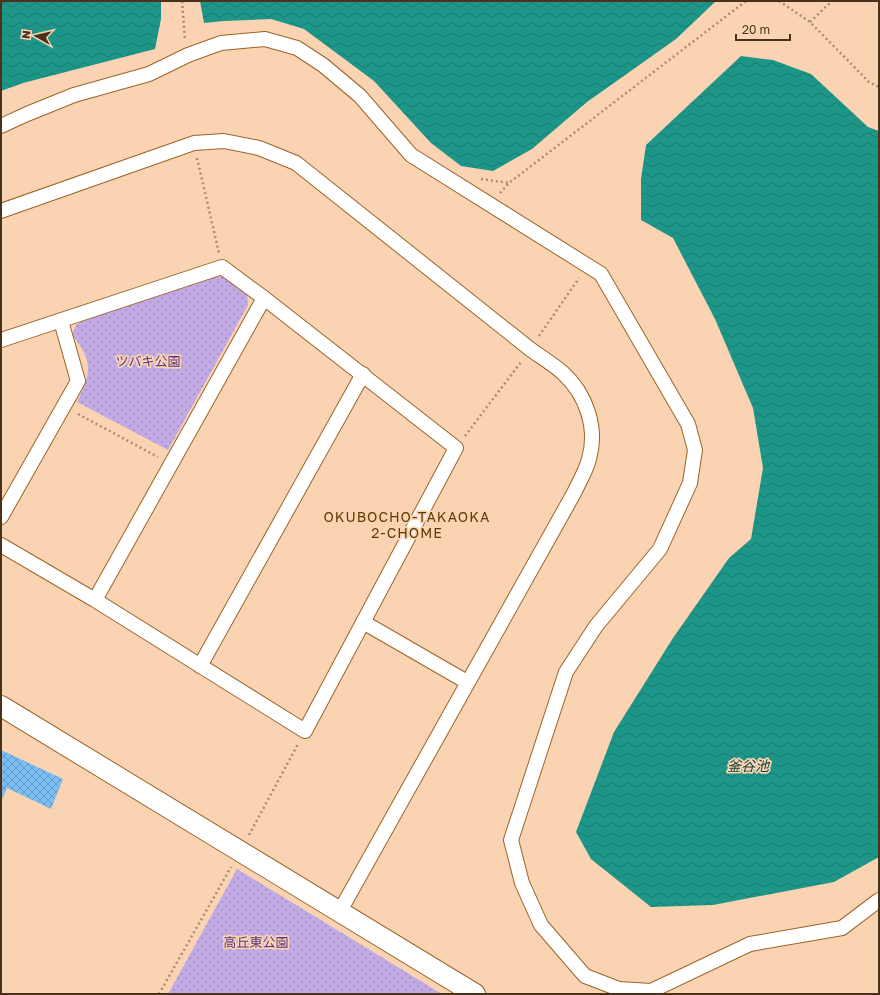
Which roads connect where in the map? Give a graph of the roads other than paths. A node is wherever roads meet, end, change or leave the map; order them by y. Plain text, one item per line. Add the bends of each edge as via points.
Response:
1 (1, 126) edge
2 (1, 211) edge
3 (264, 298) junction
4 (61, 321) junction
5 (1, 340) edge
6 (362, 374) junction
7 (1, 517) edge
8 (1, 545) edge
9 (95, 600) junction
10 (363, 622) junction
11 (200, 666) junction
12 (467, 682) junction
13 (1, 706) edge
14 (879, 900) edge
15 (340, 911) junction
16 (475, 994) edge

1 - 14 street via 74,95 149,74 221,42 265,40 297,48 324,64 360,96 411,155 601,274 688,424 695,450 690,482 660,549 596,626 566,672 510,840 522,884 541,925 585,976 619,989 651,991 750,944 842,928
2 - 12 street via 194,143 224,140 260,148 296,163 563,373 581,394 590,419 593,442 589,461 574,493
3 - 4 street via 222,267
3 - 6 street
3 - 9 street
4 - 5 street
4 - 7 street via 78,381
6 - 10 street via 456,448
6 - 11 street
8 - 9 street
9 - 11 street
10 - 11 street via 305,731
10 - 12 street
12 - 15 street
13 - 15 street
15 - 16 street

